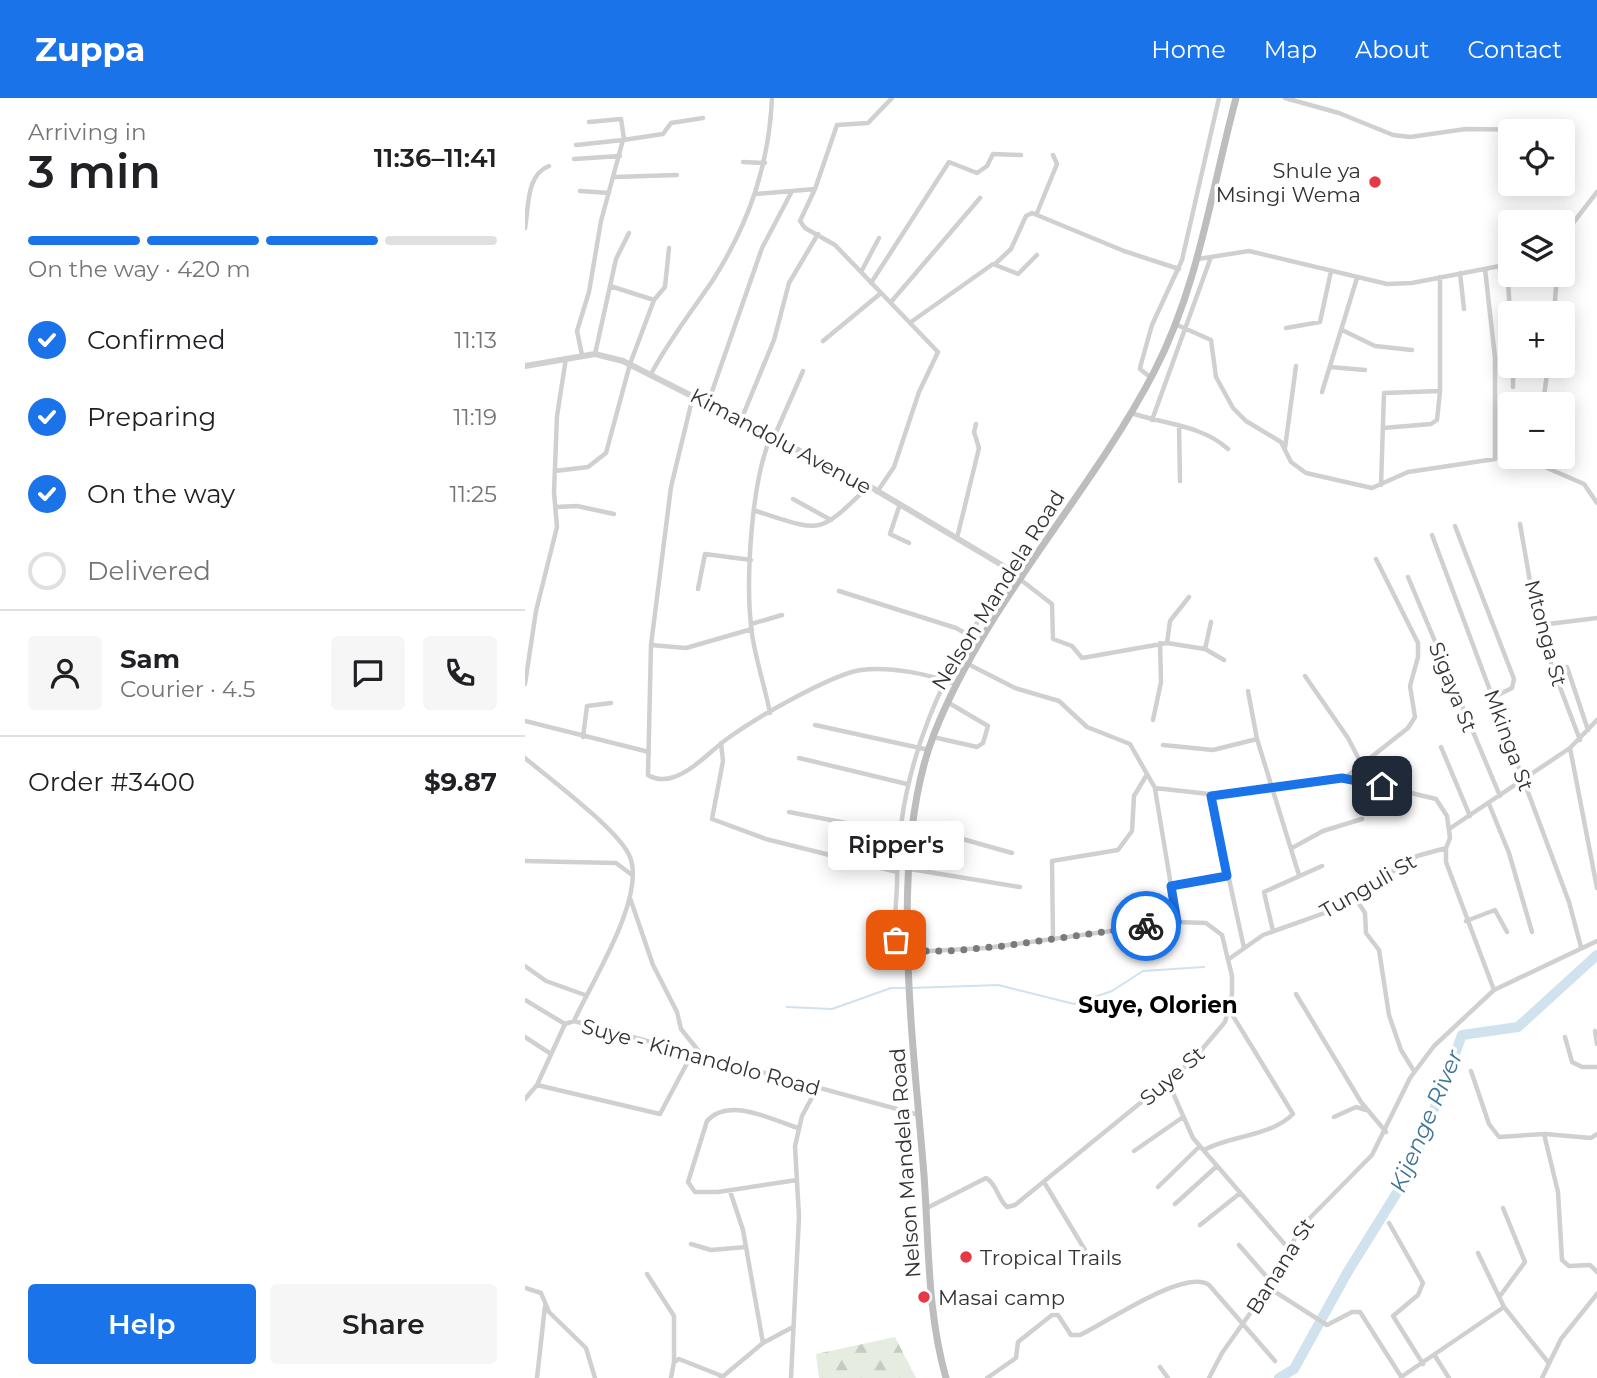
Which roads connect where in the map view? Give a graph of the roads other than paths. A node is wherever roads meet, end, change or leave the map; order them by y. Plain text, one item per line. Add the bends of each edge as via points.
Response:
1 (772, 98) edge
2 (892, 98) edge
3 (1219, 98) edge
4 (1235, 98) edge
5 (1285, 98) edge
6 (703, 118) dead end
7 (589, 122) dead end
8 (1498, 129) edge
9 (623, 140) junction
10 (576, 145) dead end
11 (1021, 155) dead end
12 (1053, 155) dead end
13 (620, 156) junction
14 (574, 159) dead end
15 (743, 162) dead end
16 (765, 163) junction
17 (549, 166) dead end
18 (677, 175) dead end
19 (614, 177) junction
20 (815, 189) junction
21 (580, 191) dead end
22 (1597, 192) edge
23 (609, 193) junction
24 (791, 193) junction
25 (756, 194) junction
26 (980, 198) dead end
27 (1037, 213) junction
28 (1575, 220) edge
29 (525, 228) edge
30 (629, 233) dead end
31 (818, 234) junction
32 (879, 239) dead end
33 (669, 248) dead end
34 (1037, 255) dead end
35 (1211, 256) junction
36 (1198, 259) junction
37 (995, 264) junction
38 (1498, 266) edge
39 (1179, 269) junction
40 (1485, 269) junction
41 (1331, 271) junction
42 (861, 272) junction
43 (1461, 273) junction
44 (1440, 277) junction
45 (1357, 278) junction
46 (871, 283) junction
47 (610, 286) junction
48 (881, 293) junction
49 (654, 300) junction
50 (891, 302) junction
51 (1464, 309) dead end
52 (911, 323) junction
53 (1175, 324) junction
54 (1186, 328) junction
55 (1286, 328) dead end
56 (1342, 330) junction
57 (823, 341) dead end
58 (1412, 350) dead end
59 (595, 354) junction
60 (582, 355) junction
61 (567, 357) junction
62 (630, 364) junction
63 (525, 366) edge
64 (1296, 366) dead end
65 (1330, 367) junction
66 (1365, 370) dead end
67 (803, 371) dead end
68 (651, 374) junction
69 (1151, 377) junction
70 (1513, 378) edge
71 (1513, 387) dead end
72 (1440, 391) junction
73 (1322, 392) dead end
74 (693, 396) junction
75 (708, 402) junction
76 (1131, 413) junction
77 (741, 420) junction
78 (1152, 420) junction
79 (976, 424) dead end
80 (1179, 425) junction
81 (1383, 428) junction
82 (772, 437) junction
83 (1228, 449) dead end
84 (1284, 449) junction
85 (1550, 469) edge
86 (555, 471) junction
87 (1181, 481) dead end
88 (1381, 485) junction
89 (869, 486) junction
90 (877, 492) junction
91 (793, 499) dead end
92 (1597, 503) edge
93 (900, 504) junction
94 (556, 507) junction
95 (756, 511) junction
96 (614, 514) dead end
97 (832, 520) junction
98 (1520, 524) dead end
99 (1455, 526) dead end
100 (1432, 535) dead end
101 (957, 538) junction
102 (909, 543) dead end
103 (751, 559) junction
104 (1376, 559) dead end
105 (1011, 570) junction
106 (1021, 578) junction
107 (1408, 578) dead end
108 (698, 589) dead end
109 (839, 591) dead end
110 (1189, 597) dead end
111 (782, 615) dead end
112 (1597, 618) edge
113 (1211, 622) dead end
114 (1540, 625) junction
115 (752, 627) junction
116 (968, 634) junction
117 (981, 642) junction
118 (1160, 643) junction
119 (1167, 643) junction
120 (651, 645) junction
121 (1205, 649) junction
122 (1224, 660) dead end
123 (968, 664) junction
124 (1567, 667) dead end
125 (1305, 677) dead end
126 (944, 680) junction
127 (525, 684) edge
128 (957, 685) junction
129 (1248, 691) dead end
130 (1494, 697) junction
131 (948, 702) junction
132 (611, 703) dead end
133 (770, 713) junction
134 (1153, 720) dead end
135 (1597, 720) edge
136 (525, 721) edge
137 (815, 725) dead end
138 (1588, 731) junction
139 (583, 737) junction
140 (933, 737) junction
141 (1257, 739) junction
142 (1580, 740) junction
143 (721, 743) junction
144 (1163, 745) dead end
145 (917, 747) junction
146 (1441, 747) dead end
147 (1570, 748) junction
148 (929, 750) junction
149 (649, 752) junction
150 (525, 758) edge
151 (799, 758) dead end
152 (1362, 765) junction
153 (1146, 776) junction
154 (1345, 778) junction
155 (1525, 781) junction
156 (907, 784) junction
157 (1274, 787) junction
158 (1155, 788) junction
159 (1211, 796) junction
160 (1500, 796) junction
161 (1489, 804) junction
162 (789, 811) dead end
163 (1470, 816) junction
164 (1362, 819) dead end
165 (913, 825) junction
166 (1449, 829) junction
167 (898, 833) junction
168 (1292, 848) junction
169 (1446, 848) junction
170 (1012, 853) dead end
171 (525, 862) edge
172 (1322, 866) dead end
173 (909, 869) junction
174 (897, 872) junction
175 (1299, 875) junction
176 (632, 876) junction
177 (1227, 876) junction
178 (1171, 886) junction
179 (1020, 887) dead end
180 (1597, 888) edge
181 (629, 895) junction
182 (1354, 896) junction
183 (1466, 921) junction
184 (1177, 922) junction
185 (1273, 931) junction
186 (1507, 932) dead end
187 (1532, 932) dead end
188 (1053, 939) junction
189 (1597, 941) edge
190 (1581, 947) junction
191 (1244, 948) junction
192 (910, 952) junction
193 (1229, 959) junction
194 (525, 966) edge
195 (1494, 990) junction
196 (1296, 994) dead end
197 (585, 995) junction
198 (525, 1000) edge
199 (1230, 1011) junction
200 (574, 1021) junction
201 (565, 1024) junction
202 (1595, 1031) dead end
203 (525, 1037) edge
204 (1565, 1037) dead end
205 (1597, 1044) edge
206 (692, 1052) junction
207 (551, 1054) junction
208 (701, 1055) junction
209 (1597, 1067) edge
210 (1471, 1070) dead end
211 (1414, 1071) junction
212 (1168, 1082) junction
213 (537, 1086) junction
214 (817, 1088) junction
215 (525, 1099) edge
216 (1367, 1111) junction
217 (920, 1115) junction
218 (1183, 1117) junction
219 (1334, 1117) dead end
220 (798, 1128) junction
221 (1386, 1132) junction
222 (1544, 1134) junction
223 (1597, 1134) edge
224 (1202, 1148) junction
225 (1134, 1151) dead end
226 (1217, 1166) junction
227 (797, 1180) junction
228 (1044, 1182) junction
229 (1159, 1187) dead end
230 (730, 1191) junction
231 (1239, 1194) junction
232 (1175, 1204) dead end
233 (926, 1208) junction
234 (1503, 1208) dead end
235 (1389, 1223) dead end
236 (1200, 1225) dead end
237 (691, 1244) dead end
238 (1239, 1245) dead end
239 (746, 1247) junction
240 (1288, 1248) junction
241 (1084, 1250) dead end
242 (1478, 1253) dead end
243 (1597, 1272) edge
244 (647, 1274) dead end
245 (1271, 1286) junction
246 (525, 1288) edge
247 (1597, 1294) edge
248 (1500, 1297) junction
249 (545, 1304) junction
250 (1503, 1307) junction
251 (1243, 1325) junction
252 (792, 1328) junction
253 (763, 1343) junction
254 (1435, 1356) junction
255 (1275, 1361) dead end
256 (674, 1362) junction
257 (1548, 1362) junction
258 (1423, 1364) junction
259 (1160, 1367) dead end
260 (722, 1377) edge
261 (537, 1378) edge
262 (595, 1378) edge
263 (671, 1378) edge
264 (791, 1378) edge
265 (946, 1378) edge
266 (987, 1378) edge
267 (1168, 1378) edge
268 (1209, 1378) edge
269 (1401, 1378) edge
270 (1449, 1378) edge
271 (1542, 1378) edge

1 - 16 street
2 - 20 street via 868,123 838,125
3 - 39 street
4 - 36 main road, Nelson Mandela Road
5 - 8 street via 1393,135
6 - 9 street via 671,123 663,134
7 - 9 street via 621,119
9 - 10 street
9 - 13 street
11 - 46 street via 993,154 987,166 976,173 949,162
12 - 27 street via 1057,164
13 - 14 street
13 - 19 street
15 - 16 street
16 - 25 street
17 - 29 street via 532,181
18 - 19 street
19 - 23 street
20 - 24 street
20 - 31 street via 800,221
21 - 23 street
22 - 28 street
23 - 60 street via 576,335
24 - 25 street
24 - 75 street via 762,248
25 - 68 street via 715,276
26 - 50 street
27 - 37 street via 1027,214 1011,248
27 - 39 street
30 - 47 street
31 - 42 street
31 - 77 street via 793,274 774,340
32 - 42 street
33 - 49 street via 665,288
34 - 37 street via 1019,274
35 - 36 street
35 - 41 street via 1249,251
35 - 54 street
36 - 53 main road, Nelson Mandela Road
37 - 52 street
38 - 40 street
39 - 69 street via 1140,364
40 - 43 street
40 - 88 street via 1495,358 1496,457 1408,472
41 - 45 street
41 - 55 street via 1320,322
42 - 46 street
43 - 44 street
43 - 51 street
44 - 45 street via 1392,284
44 - 72 street
45 - 56 street
46 - 48 street
47 - 49 street
47 - 59 street
48 - 50 street
48 - 57 street
49 - 62 street
50 - 52 street
52 - 90 street via 936,348 938,356 919,392 894,467
53 - 54 street
53 - 69 main road, Nelson Mandela Road
54 - 78 street
54 - 84 street via 1210,340 1216,377 1233,408 1281,442
56 - 58 street via 1375,346
56 - 65 street
59 - 60 street, Kimandolu Avenue
59 - 62 street, Kimandolu Avenue
60 - 61 street, Kimandolu Avenue
61 - 63 street, Kimandolu Avenue
61 - 86 street via 558,400
62 - 68 street, Kimandolu Avenue
62 - 86 street via 603,457 588,467
64 - 84 street
65 - 66 street
65 - 73 street
67 - 82 street
68 - 74 street, Kimandolu Avenue
69 - 76 main road, Nelson Mandela Road
70 - 71 street
72 - 81 street via 1436,423
72 - 81 street via 1386,391
74 - 75 street, Kimandolu Avenue
74 - 120 street via 671,487
75 - 77 street, Kimandolu Avenue
76 - 78 street
76 - 106 main road, Nelson Mandela Road
77 - 82 street, Kimandolu Avenue
78 - 80 street
79 - 101 street via 979,445
80 - 83 street via 1217,439
80 - 87 street
81 - 88 street
82 - 89 street, Kimandolu Avenue
82 - 95 street via 759,477
84 - 88 street via 1291,462 1306,473 1368,488
85 - 92 street via 1587,485
86 - 94 street
89 - 90 street, Kimandolu Avenue
89 - 97 street
90 - 93 street, Kimandolu Avenue
91 - 97 street
93 - 101 street, Kimandolu Avenue
93 - 102 street via 890,534
94 - 96 street via 577,506
94 - 127 street via 558,527 536,611
95 - 97 street via 810,527
95 - 103 street
98 - 114 street, Mtonga St
99 - 130 street via 1514,679 1512,688
100 - 130 street, Mkinga St
101 - 105 street, Kimandolu Avenue
103 - 108 street via 705,554
103 - 115 street
104 - 152 street via 1418,643 1410,686 1415,718
105 - 106 street, Kimandolu Avenue
105 - 116 street
106 - 117 main road, Nelson Mandela Road
106 - 118 street via 1052,604 1053,639 1072,646 1082,658
107 - 160 street, Sigaya St
109 - 116 street
110 - 119 street via 1170,621
111 - 115 street
112 - 114 street
113 - 121 street
114 - 142 street, Mtonga St
115 - 120 street via 686,648
115 - 133 street
116 - 117 street
116 - 126 street
117 - 123 main road, Nelson Mandela Road
118 - 119 street
118 - 134 street via 1161,682
119 - 121 street
120 - 149 street
121 - 122 street
123 - 128 main road, Nelson Mandela Road
123 - 153 street via 1025,692 1059,701 1087,727 1130,744
124 - 138 street
125 - 152 street
126 - 128 street
126 - 133 street via 859,670
126 - 145 street
128 - 131 main road, Nelson Mandela Road
129 - 141 street
130 - 155 street, Mkinga St
131 - 140 main road, Nelson Mandela Road
131 - 140 street via 988,726 983,743 977,747
132 - 139 street via 587,706
133 - 143 street
135 - 138 street
136 - 139 street
137 - 145 street
138 - 142 street
139 - 149 street
140 - 148 main road, Nelson Mandela Road
141 - 144 street via 1216,750
141 - 157 street
142 - 147 street
143 - 149 street via 669,778 648,775
143 - 174 street via 724,755 712,819 766,839
145 - 148 street
145 - 156 street
146 - 163 street
147 - 155 street
147 - 180 street
148 - 165 main road, Nelson Mandela Road
150 - 176 street via 622,844
151 - 156 street
152 - 154 street
153 - 158 street
153 - 188 street via 1134,796 1132,831 1118,850 1052,861
154 - 157 street
154 - 166 street via 1430,796 1444,808
155 - 160 street
155 - 190 street, Mkinga St
156 - 167 street
157 - 159 street
157 - 168 street
158 - 159 street
158 - 178 street
159 - 177 street
160 - 161 street
161 - 163 street
161 - 187 street
162 - 167 street
163 - 166 street
164 - 168 street via 1323,831
165 - 170 street
165 - 173 main road, Nelson Mandela Road
166 - 169 street
167 - 174 street
168 - 175 street
169 - 182 street, Tunguli St via 1417,856
169 - 183 street via 1446,862
171 - 176 street via 615,863
172 - 175 street
173 - 179 street
173 - 192 main road, Nelson Mandela Road
174 - 192 street via 897,946
175 - 185 street via 1264,892
176 - 181 street
177 - 178 street
177 - 191 street
178 - 184 street
181 - 197 street via 614,939
181 - 208 street via 681,1029
182 - 185 street, Tunguli St via 1330,911
182 - 211 street via 1365,913 1366,933 1379,950 1389,1015
183 - 186 street via 1495,910
183 - 195 street
184 - 188 street
184 - 193 street via 1213,925 1222,935
185 - 191 street, Tunguli St
188 - 192 street
189 - 190 street, Banana St
190 - 195 street, Banana St
191 - 193 street, Tunguli St
192 - 217 main road, Nelson Mandela Road
193 - 199 street
194 - 197 street via 545,981
195 - 211 street, Banana St
196 - 216 street
197 - 200 street
198 - 201 street
199 - 212 street, Suye St via 1204,1048
199 - 224 street via 1293,1114 1273,1126
200 - 201 street, Suye - Kimandolo Road
200 - 206 street, Suye - Kimandolo Road
201 - 207 street, Suye - Kimandolo Road
202 - 205 street
203 - 207 street
204 - 209 street via 1572,1062
206 - 208 street, Suye - Kimandolo Road
206 - 213 street via 660,1114
207 - 213 street, Suye - Kimandolo Road
208 - 214 street, Suye - Kimandolo Road
210 - 222 street via 1489,1124 1499,1137
211 - 221 street, Banana St
212 - 218 street
212 - 228 street, Suye St
213 - 215 street, Suye - Kimandolo Road
214 - 217 street, Suye - Kimandolo Road
214 - 220 street
216 - 219 street via 1356,1107
216 - 221 street
217 - 233 main road, Nelson Mandela Road
218 - 224 street
218 - 225 street
220 - 227 street
220 - 230 street via 735,1109 710,1116 689,1187 695,1192
221 - 240 street, Banana St via 1364,1165 1304,1222
222 - 223 street via 1591,1138
222 - 243 street via 1558,1192 1562,1260 1569,1266 1590,1265
224 - 226 street
224 - 229 street
226 - 231 street
226 - 232 street
227 - 230 street
227 - 252 street
228 - 233 street, Suye St via 1010,1207 989,1179 981,1178
228 - 241 street
230 - 239 street
231 - 236 street
231 - 240 street
233 - 265 main road, Nelson Mandela Road via 933,1319
234 - 248 street via 1525,1262
235 - 258 street via 1423,1283 1418,1295 1393,1316
237 - 239 street via 711,1250
238 - 245 street
239 - 253 street
240 - 245 street, Banana St
242 - 248 street
244 - 256 street via 674,1316
245 - 251 street, Banana St
245 - 269 street via 1325,1324 1360,1312
246 - 249 street via 541,1293
247 - 257 street
248 - 250 street
249 - 261 street
249 - 262 street via 586,1348
250 - 254 street
250 - 257 street
251 - 255 street
251 - 266 street via 1209,1285 1201,1280 1186,1282 1080,1335 1071,1335 1058,1315 1052,1315 1018,1342 1016,1358
251 - 268 street, Banana St
252 - 253 street
252 - 264 street
253 - 260 street
254 - 258 street
254 - 270 street
256 - 260 street via 683,1359
256 - 263 street
257 - 271 street
258 - 269 street
259 - 267 street

